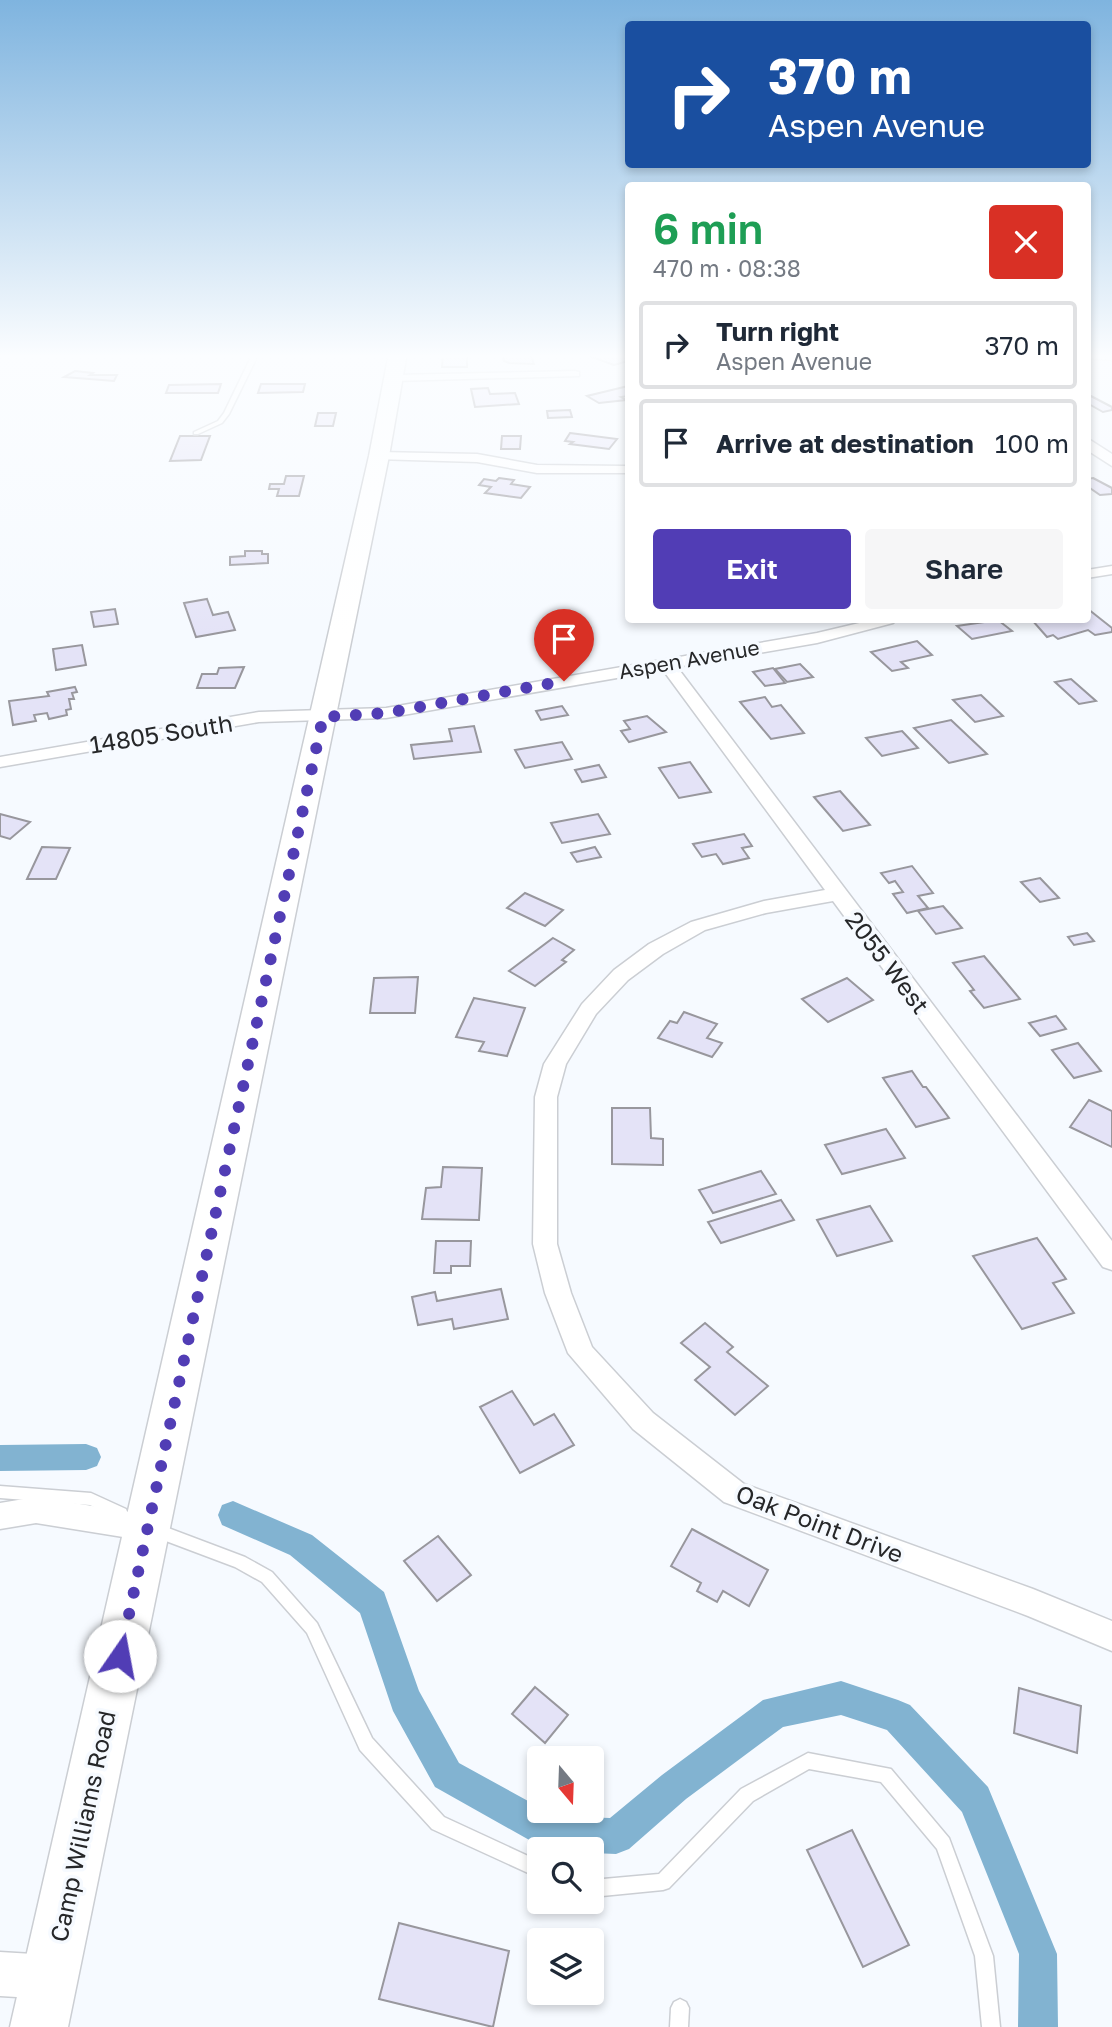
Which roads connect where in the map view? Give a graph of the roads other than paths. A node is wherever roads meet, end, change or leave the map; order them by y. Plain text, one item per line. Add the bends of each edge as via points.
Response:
1 (381, 448) edge
2 (1094, 448) edge
3 (379, 456) junction
4 (1111, 459) edge
5 (625, 470) dead end
6 (1112, 570) edge
7 (1091, 573) edge
8 (876, 623) edge
9 (666, 663) junction
10 (323, 717) junction
11 (0, 762) edge
12 (837, 894) junction
13 (1112, 1260) edge
14 (0, 1492) edge
15 (0, 1516) edge
16 (148, 1528) junction
17 (1112, 1636) edge
18 (527, 1864) edge
19 (604, 1888) edge
20 (29, 1993) edge
21 (680, 2008) dead end
22 (679, 2027) edge
23 (991, 2027) edge

1 - 3 main road, Camp Williams Road
2 - 4 street
3 - 5 street via 477,458 537,469
3 - 10 main road, Camp Williams Road
6 - 7 street
8 - 9 street, Aspen Avenue via 817,638
9 - 10 street, Aspen Avenue via 386,713
9 - 12 street, 2055 West
10 - 11 street, 14805 South via 259,718
10 - 16 main road, Camp Williams Road
12 - 13 street, 2055 West
12 - 17 street, Oak Point Drive via 764,907 698,926 621,975 589,1009 555,1064 546,1097 545,1244 558,1293 581,1353 643,1421 734,1493
14 - 16 lane via 91,1499
15 - 16 street via 36,1510
16 - 18 lane via 240,1562 267,1577 312,1628 366,1744 402,1784 438,1823
16 - 20 main road, Camp Williams Road
19 - 23 lane via 663,1882 747,1795 808,1760 885,1775 943,1844 984,1956
21 - 22 lane

